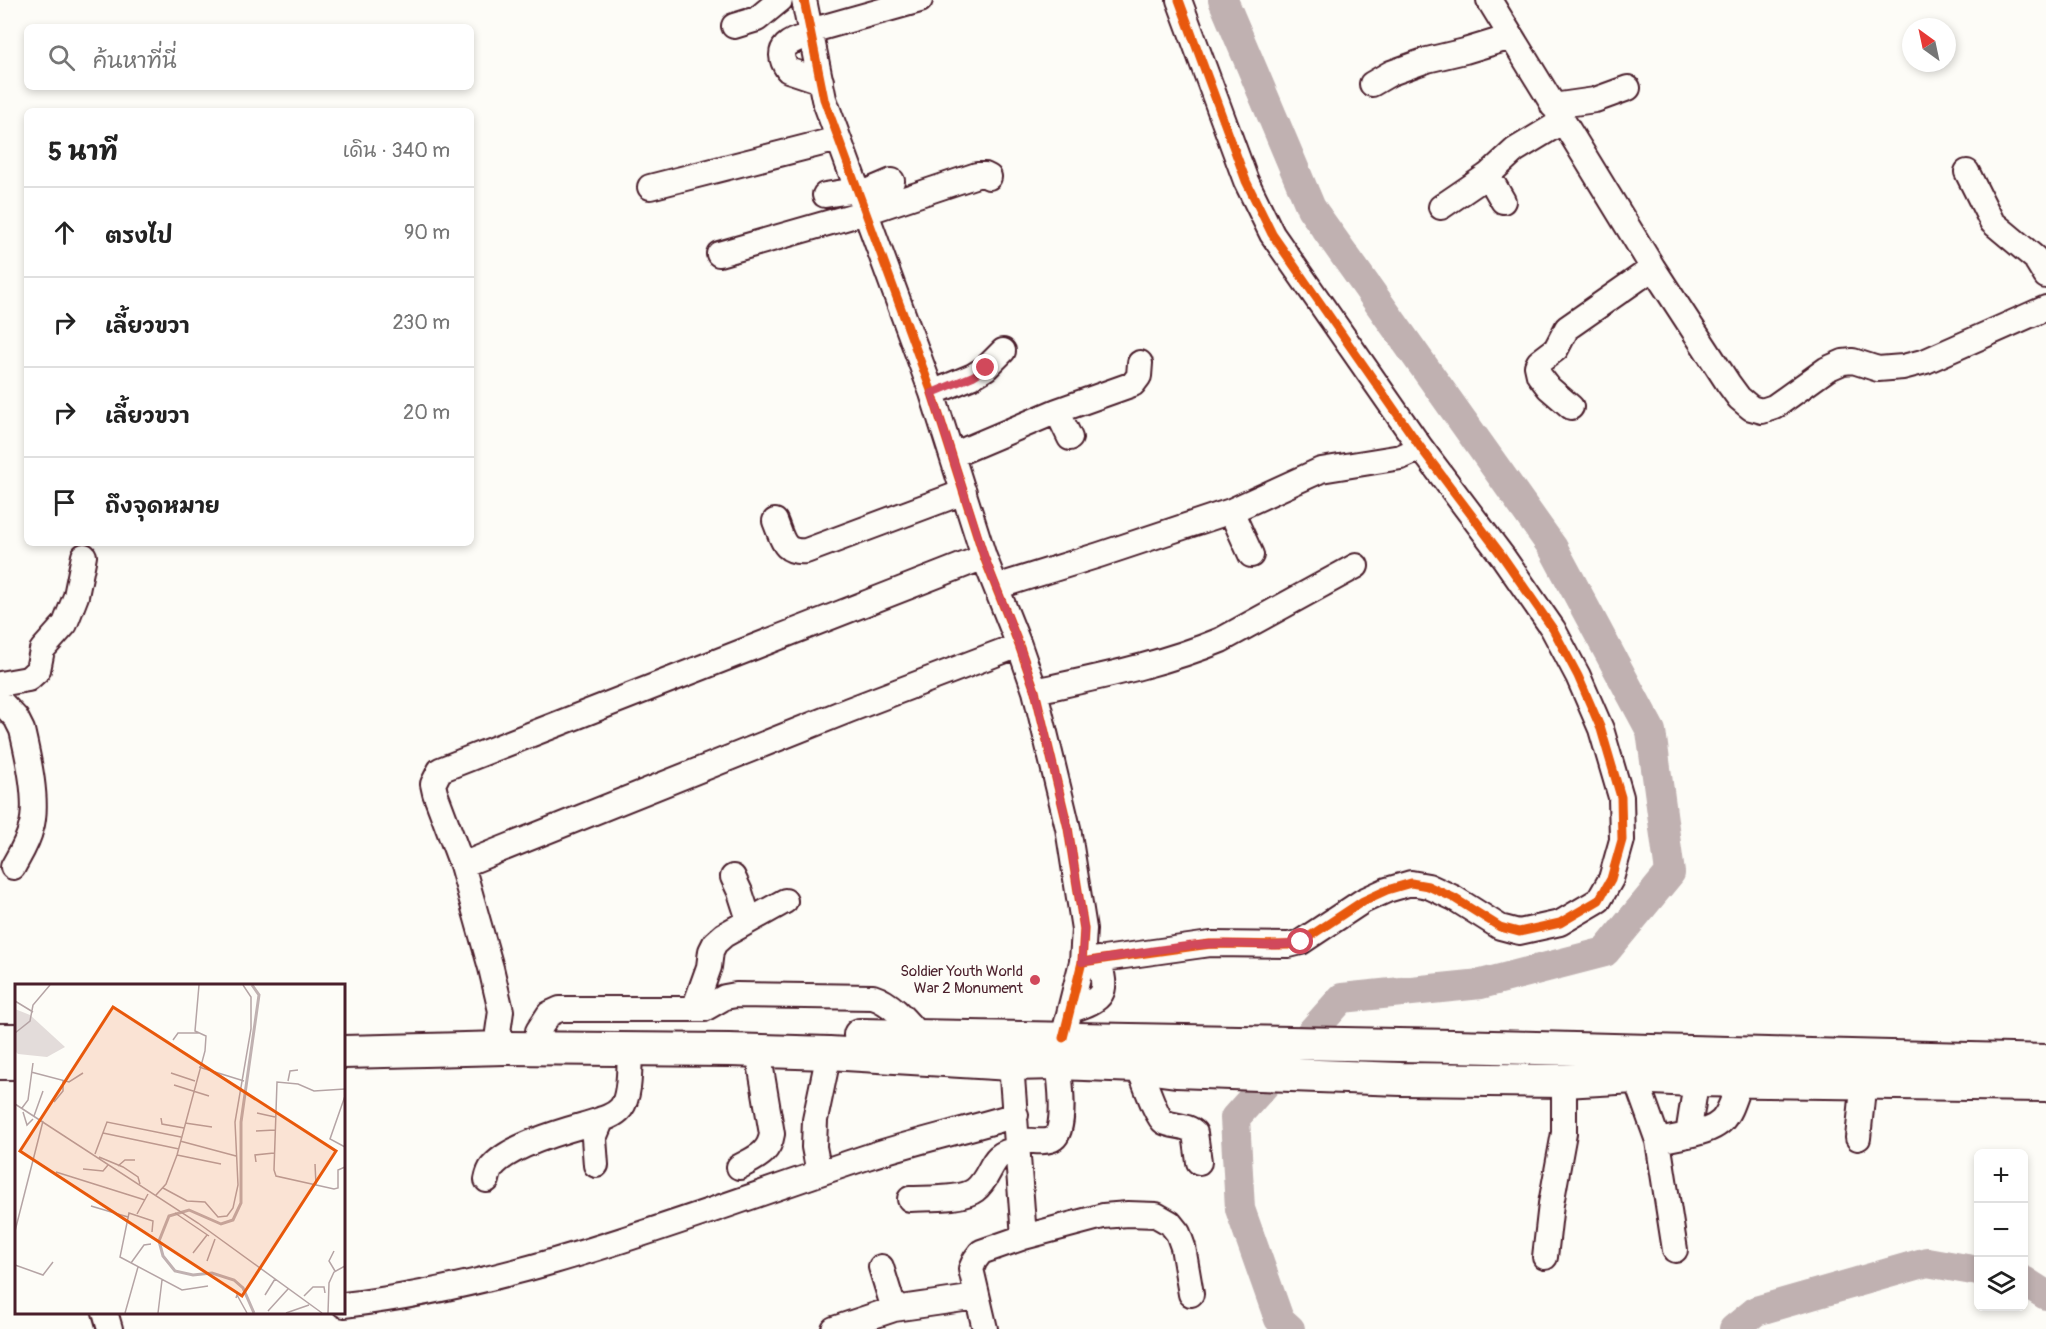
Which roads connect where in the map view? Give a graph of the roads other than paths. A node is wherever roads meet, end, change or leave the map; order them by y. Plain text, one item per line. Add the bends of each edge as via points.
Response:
1 (780, 0) edge
2 (804, 0) edge
3 (920, 0) edge
4 (1179, 0) edge
5 (1489, 0) edge
6 (734, 26) dead end
7 (810, 33) junction
8 (1510, 37) junction
9 (821, 81) junction
10 (1372, 84) dead end
11 (1628, 88) dead end
12 (1558, 114) junction
13 (838, 139) junction
14 (1966, 172) dead end
15 (1488, 175) junction
16 (989, 177) dead end
17 (892, 181) dead end
18 (650, 187) dead end
19 (825, 195) dead end
20 (861, 199) junction
21 (1503, 201) dead end
22 (1441, 207) dead end
23 (719, 254) dead end
24 (1653, 268) junction
25 (2046, 276) edge
26 (2046, 308) edge
27 (1002, 351) dead end
28 (1140, 363) dead end
29 (932, 393) junction
30 (1571, 406) dead end
31 (1057, 411) junction
32 (1070, 438) dead end
33 (1421, 448) junction
34 (953, 454) junction
35 (964, 492) junction
36 (1231, 511) junction
37 (775, 521) dead end
38 (1251, 555) dead end
39 (84, 556) dead end
40 (984, 556) junction
41 (1356, 566) dead end
42 (996, 587) junction
43 (1019, 645) junction
44 (0, 684) edge
45 (1035, 691) junction
46 (0, 701) edge
47 (462, 865) junction
48 (13, 867) dead end
49 (733, 877) dead end
50 (785, 901) dead end
51 (748, 920) junction
52 (1090, 961) junction
53 (694, 1009) junction
54 (538, 1031) junction
55 (498, 1032) junction
56 (345, 1035) edge
57 (919, 1036) junction
58 (1064, 1037) junction
59 (630, 1049) junction
60 (758, 1051) junction
61 (345, 1052) edge
62 (828, 1053) junction
63 (2046, 1061) edge
64 (1011, 1064) junction
65 (1138, 1066) junction
66 (1635, 1077) junction
67 (1691, 1080) junction
68 (1564, 1081) junction
69 (1740, 1081) junction
70 (1861, 1082) junction
71 (2046, 1085) edge
72 (1016, 1115) junction
73 (602, 1119) junction
74 (1688, 1135) junction
75 (1858, 1138) dead end
76 (1658, 1141) junction
77 (1017, 1145) junction
78 (1200, 1161) dead end
79 (596, 1165) dead end
80 (739, 1167) dead end
81 (819, 1173) junction
82 (487, 1180) dead end
83 (910, 1199) dead end
84 (1024, 1238) junction
85 (1675, 1250) dead end
86 (1545, 1257) dead end
87 (881, 1267) dead end
88 (1191, 1294) dead end
89 (977, 1298) junction
90 (345, 1305) edge
91 (894, 1309) junction
92 (106, 1314) edge
93 (110, 1329) edge
94 (834, 1329) edge
95 (985, 1329) edge

1 - 6 street via 757,19
2 - 7 street
3 - 7 street
4 - 33 street via 1246,181 1272,234
5 - 8 street
7 - 9 street
7 - 9 street via 787,44 782,58 788,70
8 - 10 street via 1427,60
8 - 12 street
9 - 13 street
11 - 12 street
12 - 15 street
12 - 24 street
13 - 18 street
13 - 20 street
14 - 25 street via 1992,222 2035,258
15 - 21 street
15 - 22 street
16 - 20 street via 977,175
17 - 20 street
19 - 20 street
20 - 23 street
20 - 29 street
24 - 26 street via 1739,398 1762,411 1843,362 1878,369 1926,361
24 - 30 street via 1566,328 1556,349 1539,362 1539,375
27 - 29 street via 973,376
28 - 31 street via 1139,376 1133,384
29 - 34 street
31 - 32 street
31 - 34 street
33 - 36 street via 1401,457 1321,470
33 - 52 street via 1553,629 1601,729 1621,798 1622,840 1611,879 1599,900 1560,923 1519,932 1500,927 1428,886 1411,883 1363,901 1307,938 1289,945 1210,944
34 - 35 street
35 - 37 street via 806,551 789,549
35 - 40 street
36 - 38 street
36 - 42 street
39 - 44 street via 76,596 65,624 42,650 38,670 28,679
40 - 42 street
40 - 47 street via 440,770 433,784 435,793
41 - 45 street via 1221,640 1130,670
42 - 43 street
43 - 45 street
43 - 47 street
45 - 52 street via 1068,828
46 - 48 street via 22,730 34,807 32,827
47 - 55 street via 501,1011
49 - 51 street
50 - 51 street
51 - 53 street via 715,944
52 - 58 street
53 - 54 street via 560,1010 549,1014
53 - 57 street via 708,1008 736,995 873,997 891,1007
54 - 55 main road
54 - 57 main road
55 - 56 main road
57 - 58 main road
58 - 63 main road
58 - 64 main road
58 - 65 main road
58 - 77 street via 1058,1133 1054,1138
59 - 60 main road
59 - 61 main road
59 - 73 street via 626,1100 616,1113
60 - 62 main road
60 - 80 street via 772,1134 770,1146
62 - 64 main road
62 - 81 street via 815,1120 814,1147
64 - 72 street
65 - 68 main road via 1176,1071
65 - 78 street via 1158,1117 1195,1133
66 - 67 main road
66 - 68 main road
66 - 76 street
67 - 69 main road
67 - 74 street via 1694,1096
68 - 86 street via 1564,1133
69 - 70 main road
69 - 74 street via 1717,1126
70 - 71 main road
70 - 75 street
72 - 77 street
72 - 81 street
73 - 79 street via 594,1138
73 - 82 street via 550,1134 515,1151 496,1162
74 - 76 street
76 - 85 street
77 - 83 street via 1001,1154 985,1179 964,1196
77 - 84 street
81 - 90 street via 555,1261 450,1287
84 - 88 street via 1103,1216 1156,1215 1178,1233
84 - 89 street via 981,1252 971,1269
87 - 91 street
89 - 91 street
89 - 95 street
91 - 94 street
92 - 93 street

